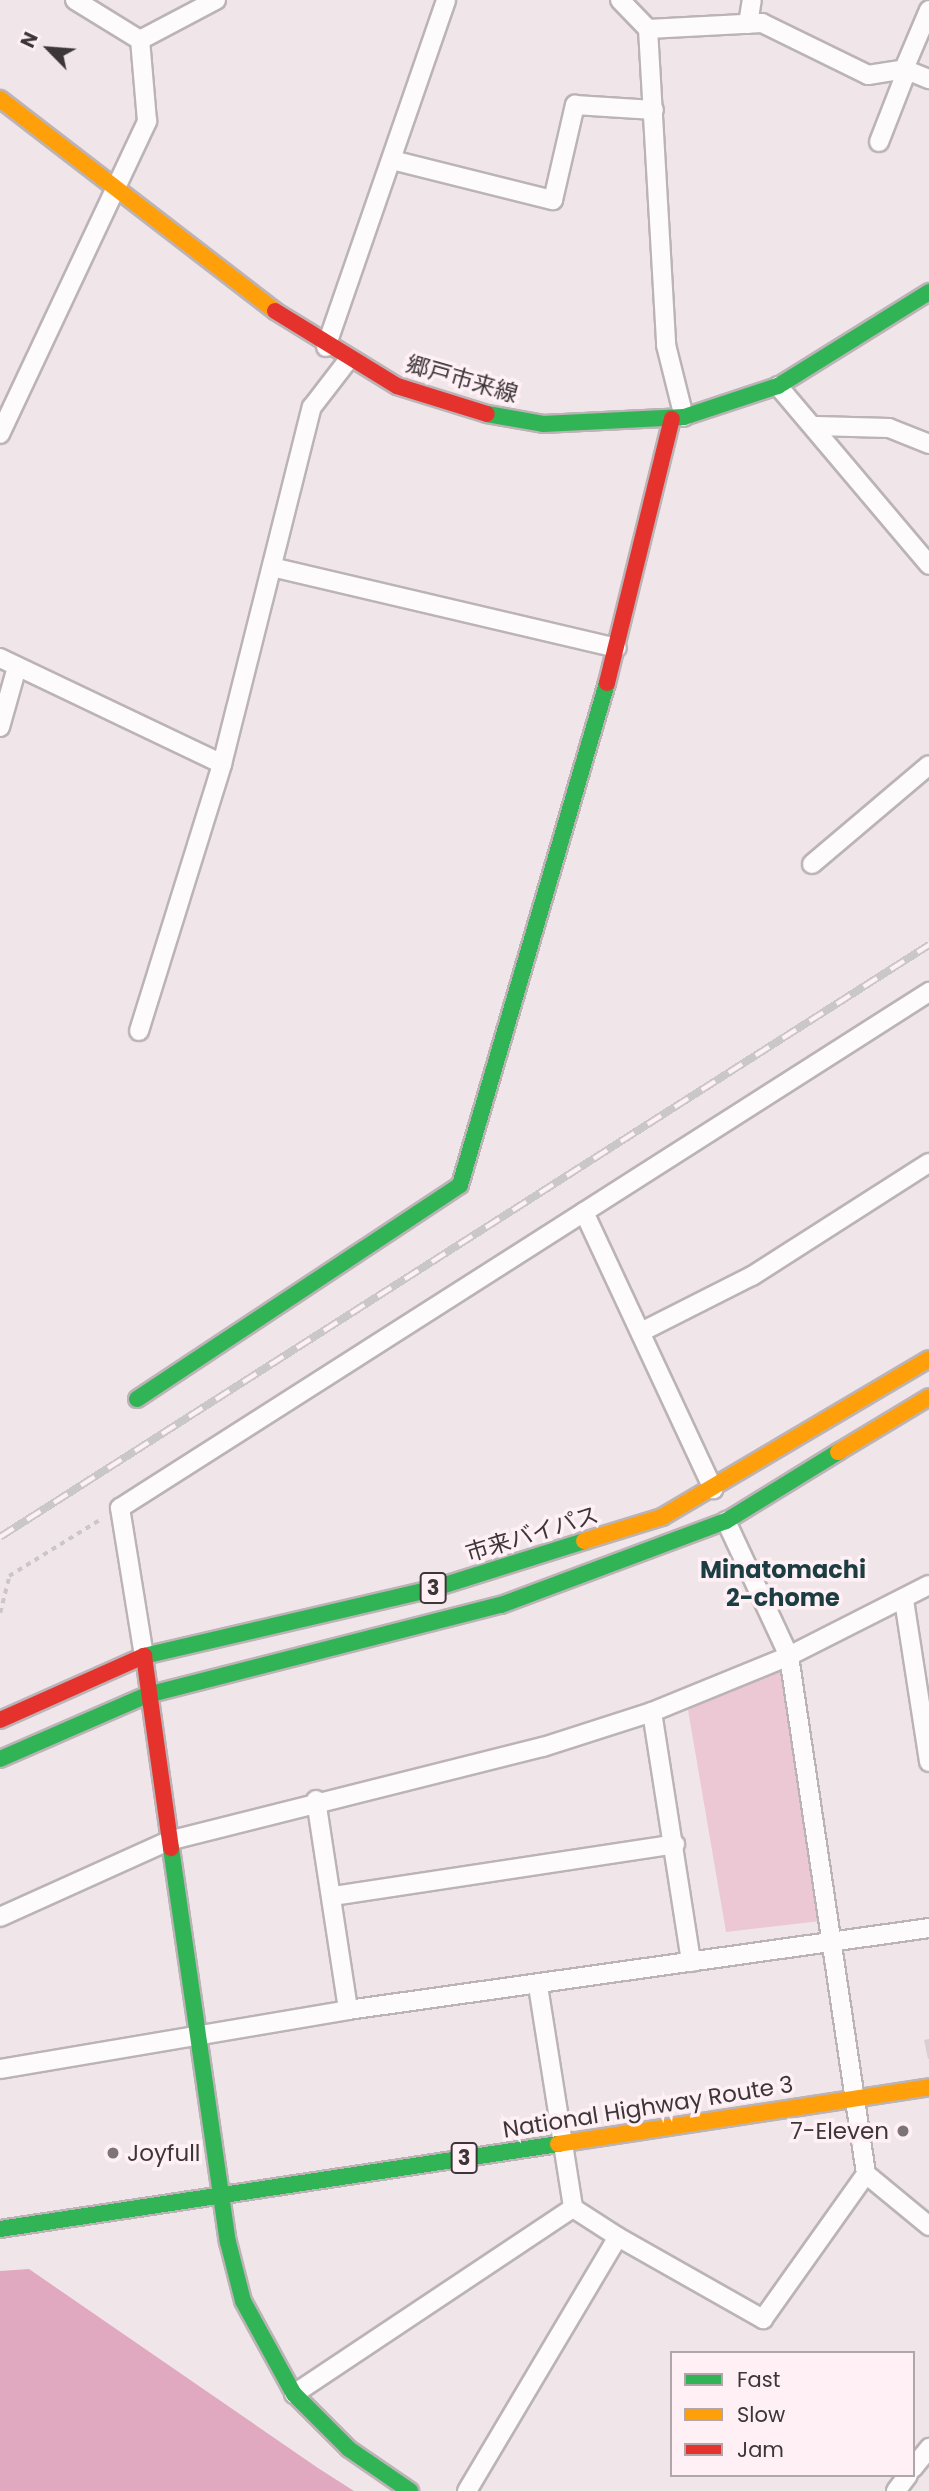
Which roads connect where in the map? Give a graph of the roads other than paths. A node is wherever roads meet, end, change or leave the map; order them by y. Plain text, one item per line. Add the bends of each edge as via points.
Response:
1 (75, 0) edge
2 (216, 0) edge
3 (446, 0) edge
4 (620, 0) edge
5 (752, 0) edge
6 (929, 10) edge
7 (748, 24) junction
8 (648, 29) junction
9 (140, 40) junction
10 (905, 70) junction
11 (929, 79) edge
12 (0, 99) edge
13 (654, 110) junction
14 (878, 142) dead end
15 (392, 160) junction
16 (121, 187) junction
17 (929, 292) edge
18 (326, 347) junction
19 (349, 359) junction
20 (778, 386) junction
21 (678, 418) junction
22 (816, 426) junction
23 (0, 434) edge
24 (929, 444) edge
25 (929, 565) edge
26 (272, 567) junction
27 (617, 648) junction
28 (0, 659) edge
29 (17, 667) junction
30 (0, 727) edge
31 (222, 764) junction
32 (929, 765) edge
33 (812, 864) dead end
34 (929, 992) edge
35 (139, 1031) dead end
36 (929, 1163) edge
37 (584, 1212) junction
38 (641, 1332) junction
39 (929, 1360) edge
40 (929, 1397) edge
41 (137, 1399) dead end
42 (713, 1489) junction
43 (726, 1521) junction
44 (929, 1585) edge
45 (904, 1600) junction
46 (144, 1656) junction
47 (789, 1656) junction
48 (147, 1695) junction
49 (652, 1712) junction
50 (0, 1720) edge
51 (0, 1759) edge
52 (929, 1762) edge
53 (316, 1800) junction
54 (168, 1841) junction
55 (675, 1844) junction
56 (333, 1896) junction
57 (0, 1917) edge
58 (929, 1928) edge
59 (831, 1945) junction
60 (691, 1962) junction
61 (538, 1986) junction
62 (348, 2010) junction
63 (200, 2035) junction
64 (0, 2069) edge
65 (929, 2087) edge
66 (853, 2099) junction
67 (564, 2143) junction
68 (866, 2174) junction
69 (223, 2193) junction
70 (573, 2208) junction
71 (929, 2226) edge
72 (0, 2229) edge
73 (618, 2237) junction
74 (294, 2394) junction
75 (929, 2448) edge
76 (915, 2466) edge
77 (410, 2491) edge
78 (467, 2491) edge

1 - 9 street
2 - 9 street
3 - 15 street
4 - 8 street
5 - 7 street
6 - 10 street
7 - 8 street
7 - 10 street via 762,23 868,75
8 - 13 street
9 - 16 street via 147,121
10 - 11 street
10 - 14 street
12 - 16 main road, 郷戸市来線
13 - 15 street via 575,104 553,200
13 - 21 street via 666,345
15 - 18 street
16 - 18 main road, 郷戸市来線
16 - 23 street
17 - 20 main road, 郷戸市来線
18 - 19 main road, 郷戸市来線
19 - 21 main road, 郷戸市来線 via 397,386 543,424
19 - 26 street via 312,407
20 - 21 main road, 郷戸市来線
20 - 22 street
21 - 27 main road
22 - 24 street via 889,428
22 - 25 street
26 - 27 street
26 - 31 street
27 - 41 main road via 460,1185
28 - 29 street
29 - 30 street
29 - 31 street
31 - 35 street
32 - 33 street
34 - 37 street
36 - 38 street via 752,1276
37 - 38 street
37 - 46 street via 120,1507
38 - 42 street
39 - 42 main road, 市来バイパス / 3
40 - 43 main road, 3
42 - 46 main road, 市来バイパス / 3 via 662,1517 432,1589
43 - 47 street
43 - 48 main road, 3 via 501,1605
44 - 45 street
45 - 47 street
45 - 52 street
46 - 48 main road
46 - 50 main road, 市来バイパス / 3
47 - 49 street
47 - 59 street
48 - 51 main road, 3
48 - 54 main road
49 - 53 street via 543,1747
49 - 55 street
53 - 54 street
53 - 56 street
54 - 57 street
54 - 63 main road
55 - 56 street
55 - 60 street
56 - 62 street
58 - 59 street
59 - 60 street
59 - 66 street
60 - 61 street
61 - 62 street
61 - 67 street
62 - 63 street
63 - 64 street
63 - 69 main road
65 - 66 main road, National Highway Route 3 / 3
66 - 67 main road, National Highway Route 3 / 3
66 - 68 street
67 - 69 main road, National Highway Route 3 / 3
67 - 70 street
68 - 71 street
68 - 73 street via 762,2319
69 - 72 main road, National Highway Route 3 / 3
69 - 74 main road via 243,2301
70 - 73 street
70 - 74 street
73 - 78 street
74 - 77 main road via 349,2449
75 - 76 street

